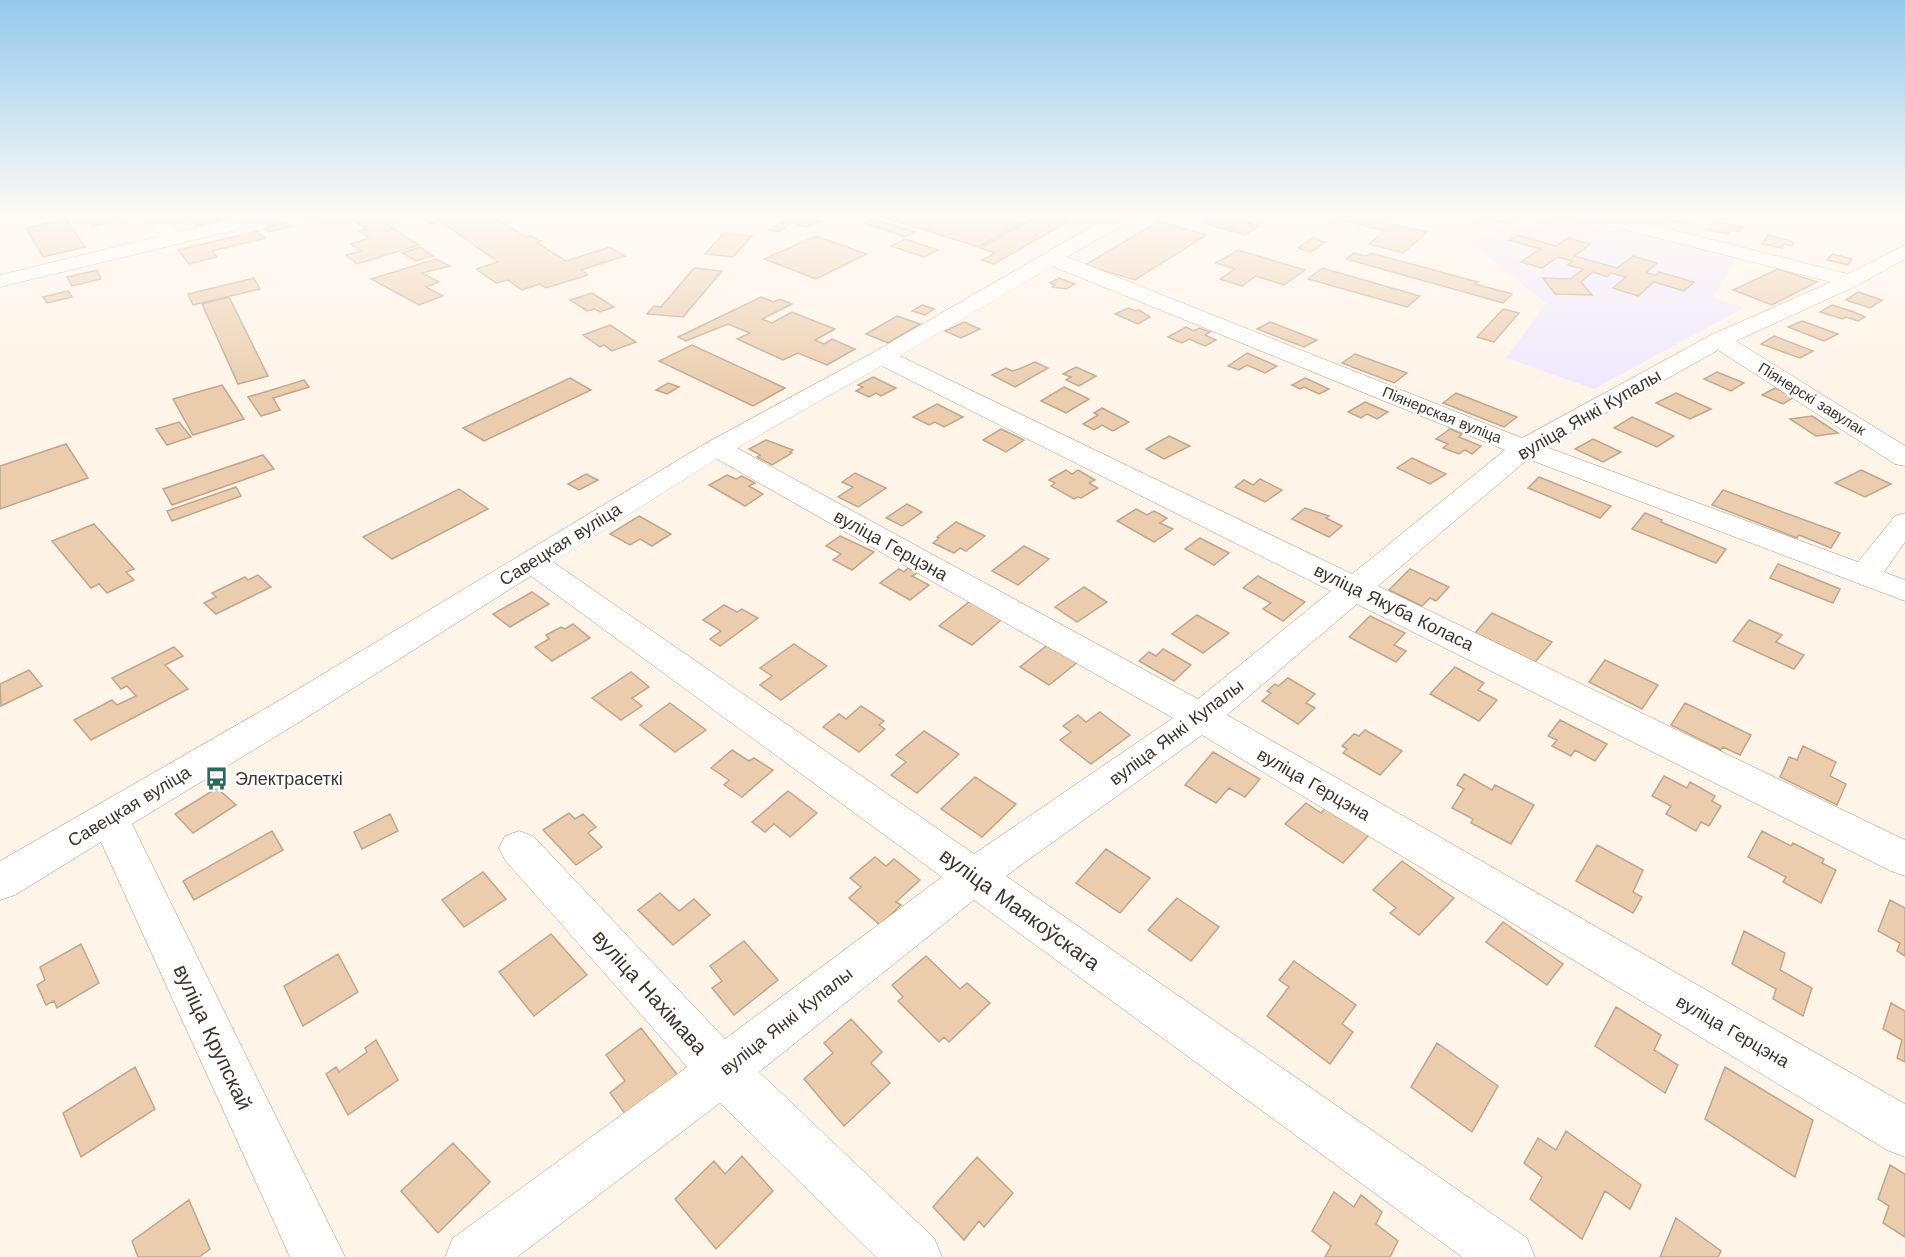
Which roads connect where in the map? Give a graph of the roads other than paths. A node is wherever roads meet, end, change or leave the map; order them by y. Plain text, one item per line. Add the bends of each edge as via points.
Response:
1 (31, 274) edge
2 (1023, 274) edge
3 (1089, 274) edge
4 (1822, 274) edge
5 (1864, 274) edge
6 (0, 281) edge
7 (1851, 281) junction
8 (1719, 340) junction
9 (882, 357) junction
10 (717, 448) junction
11 (1524, 448) junction
12 (1905, 458) edge
13 (1905, 522) edge
14 (532, 561) junction
15 (1865, 576) junction
16 (1355, 588) junction
17 (1905, 591) edge
18 (1201, 717) junction
19 (109, 817) junction
20 (519, 848) dead end
21 (1905, 859) edge
22 (974, 876) junction
23 (0, 882) edge
24 (722, 1071) junction
25 (1905, 1132) edge
26 (318, 1257) edge
27 (472, 1257) edge
28 (915, 1257) edge
29 (1508, 1257) edge

1 - 6 street
2 - 9 street, Савецкая вуліца
3 - 11 street, Піянерская вуліца
4 - 7 street
5 - 7 street, вуліца Янкі Купалы
7 - 8 street, вуліца Янкі Купалы
8 - 11 street, вуліца Янкі Купалы
8 - 12 street, Піянерскі завулак
9 - 10 street, Савецкая вуліца
9 - 16 street, вуліца Якуба Коласа
10 - 14 street, Савецкая вуліца
10 - 18 street, вуліца Герцэна
11 - 15 street, Піянерская вуліца
11 - 16 street, вуліца Янкі Купалы
13 - 15 street
14 - 19 street, Савецкая вуліца
14 - 22 street, вуліца Маякоўскага
15 - 17 street, Піянерская вуліца
16 - 18 street, вуліца Янкі Купалы
16 - 21 street, вуліца Якуба Коласа
18 - 22 street, вуліца Янкі Купалы
18 - 25 street, вуліца Герцэна
19 - 23 street, Савецкая вуліца
19 - 26 street, вуліца Крупскай
20 - 24 street, вуліца Нахімава
22 - 24 street, вуліца Янкі Купалы
22 - 29 street, вуліца Маякоўскага
24 - 27 street, вуліца Янкі Купалы
24 - 28 street, вуліца Нахімава

